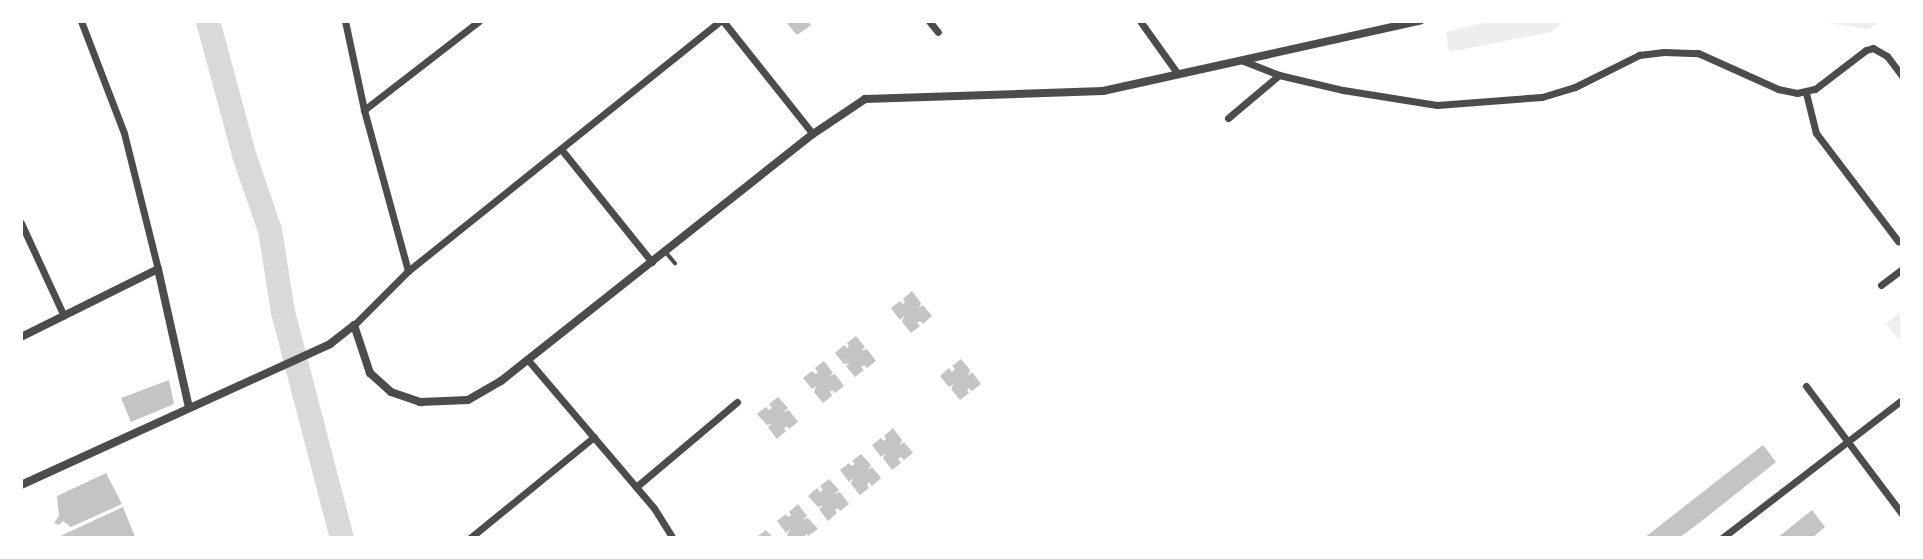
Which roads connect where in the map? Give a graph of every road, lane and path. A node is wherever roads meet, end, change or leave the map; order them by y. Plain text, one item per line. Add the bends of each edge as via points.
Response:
1 (81, 21) edge
2 (345, 21) edge
3 (479, 21) edge
4 (721, 21) edge
5 (929, 21) edge
6 (1420, 21) edge
7 (1142, 23) edge
8 (938, 32) dead end
9 (1241, 60) junction
10 (1178, 74) junction
11 (1279, 75) junction
12 (1902, 76) edge
13 (1806, 93) junction
14 (364, 110) junction
15 (1228, 118) dead end
16 (813, 134) junction
17 (561, 149) junction
18 (21, 223) edge
19 (1898, 241) dead end
20 (665, 251) junction
21 (652, 262) junction
22 (675, 263) dead end
23 (158, 269) junction
24 (1902, 270) edge
25 (408, 271) junction
26 (1881, 285) dead end
27 (64, 316) junction
28 (354, 326) junction
29 (21, 337) edge
30 (528, 360) junction
31 (1806, 386) dead end
32 (1902, 400) edge
33 (737, 402) dead end
34 (189, 408) junction
35 (594, 437) junction
36 (1847, 441) junction
37 (21, 485) edge
38 (636, 487) junction
39 (1902, 514) edge
40 (470, 538) edge
41 (673, 538) edge
42 (1722, 538) edge

1 - 23 street via 114,101
2 - 14 street
3 - 14 street
4 - 16 street
4 - 17 street
5 - 8 street
6 - 9 street
7 - 10 street
9 - 10 street
9 - 11 street
10 - 16 street via 1103,91 874,97 855,103
11 - 13 street via 1409,103 1465,104 1559,93 1639,55 1680,52 1713,57 1778,89
11 - 15 street
12 - 13 street via 1887,56 1873,48
13 - 19 street via 1816,133
14 - 25 street
16 - 20 street
17 - 21 street
17 - 25 street
18 - 27 street
20 - 21 street
20 - 22 lane
21 - 30 street
23 - 27 street
23 - 34 street
24 - 26 street
25 - 28 street
27 - 29 street
28 - 30 street via 370,373 380,384 420,402 468,400
28 - 34 street via 330,344
30 - 35 street
31 - 36 street
32 - 36 street
33 - 38 street
34 - 37 street
35 - 38 street
35 - 40 street
36 - 39 street
36 - 42 street
38 - 41 street

